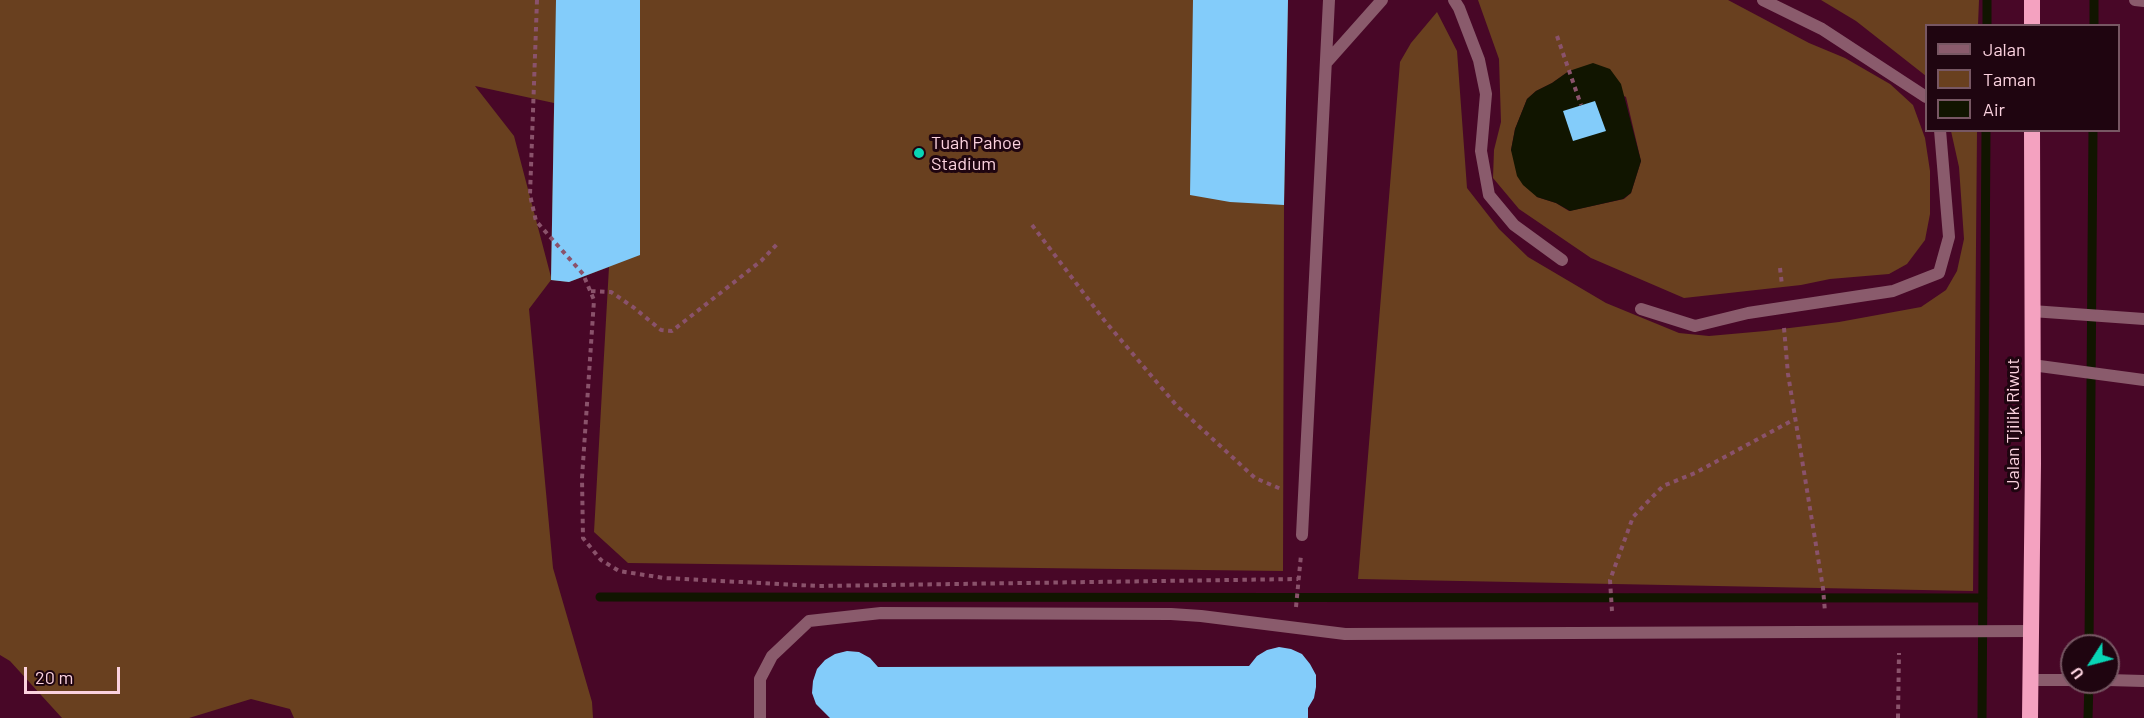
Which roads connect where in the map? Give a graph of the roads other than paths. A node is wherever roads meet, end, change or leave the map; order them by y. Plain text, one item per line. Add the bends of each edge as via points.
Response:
1 (1329, 0) edge
2 (1382, 0) edge
3 (1454, 0) edge
4 (1763, 0) edge
5 (2032, 0) edge
6 (2135, 0) edge
7 (2144, 1) edge
8 (2032, 24) edge
9 (1326, 63) junction
10 (1925, 96) edge
11 (1940, 132) edge
12 (2032, 132) edge
13 (1562, 260) dead end
14 (1641, 309) dead end
15 (2032, 311) junction
16 (2144, 319) edge
17 (2032, 365) junction
18 (2144, 380) edge
19 (1302, 535) dead end
20 (2032, 631) junction
21 (2031, 680) junction
22 (2060, 680) edge
23 (2120, 681) edge
24 (2144, 681) edge
25 (760, 718) edge
26 (2030, 718) edge

1 - 9 street
2 - 9 street
3 - 13 street via 1479,60 1486,94 1481,151 1489,195 1514,225
4 - 10 street via 1822,29
5 - 8 highway
6 - 7 street
9 - 19 street
11 - 14 street via 1949,237 1939,273 1893,291 1748,313 1695,326
12 - 15 highway, Jalan Tjilik Riwut
15 - 16 street
15 - 17 highway, Jalan Tjilik Riwut
17 - 18 street
17 - 20 highway, Jalan Tjilik Riwut
20 - 21 highway, Jalan Tjilik Riwut
20 - 25 street via 1345,634 1171,614 881,613 809,621 772,656 760,679
21 - 22 street
21 - 26 highway, Jalan Tjilik Riwut
23 - 24 street

